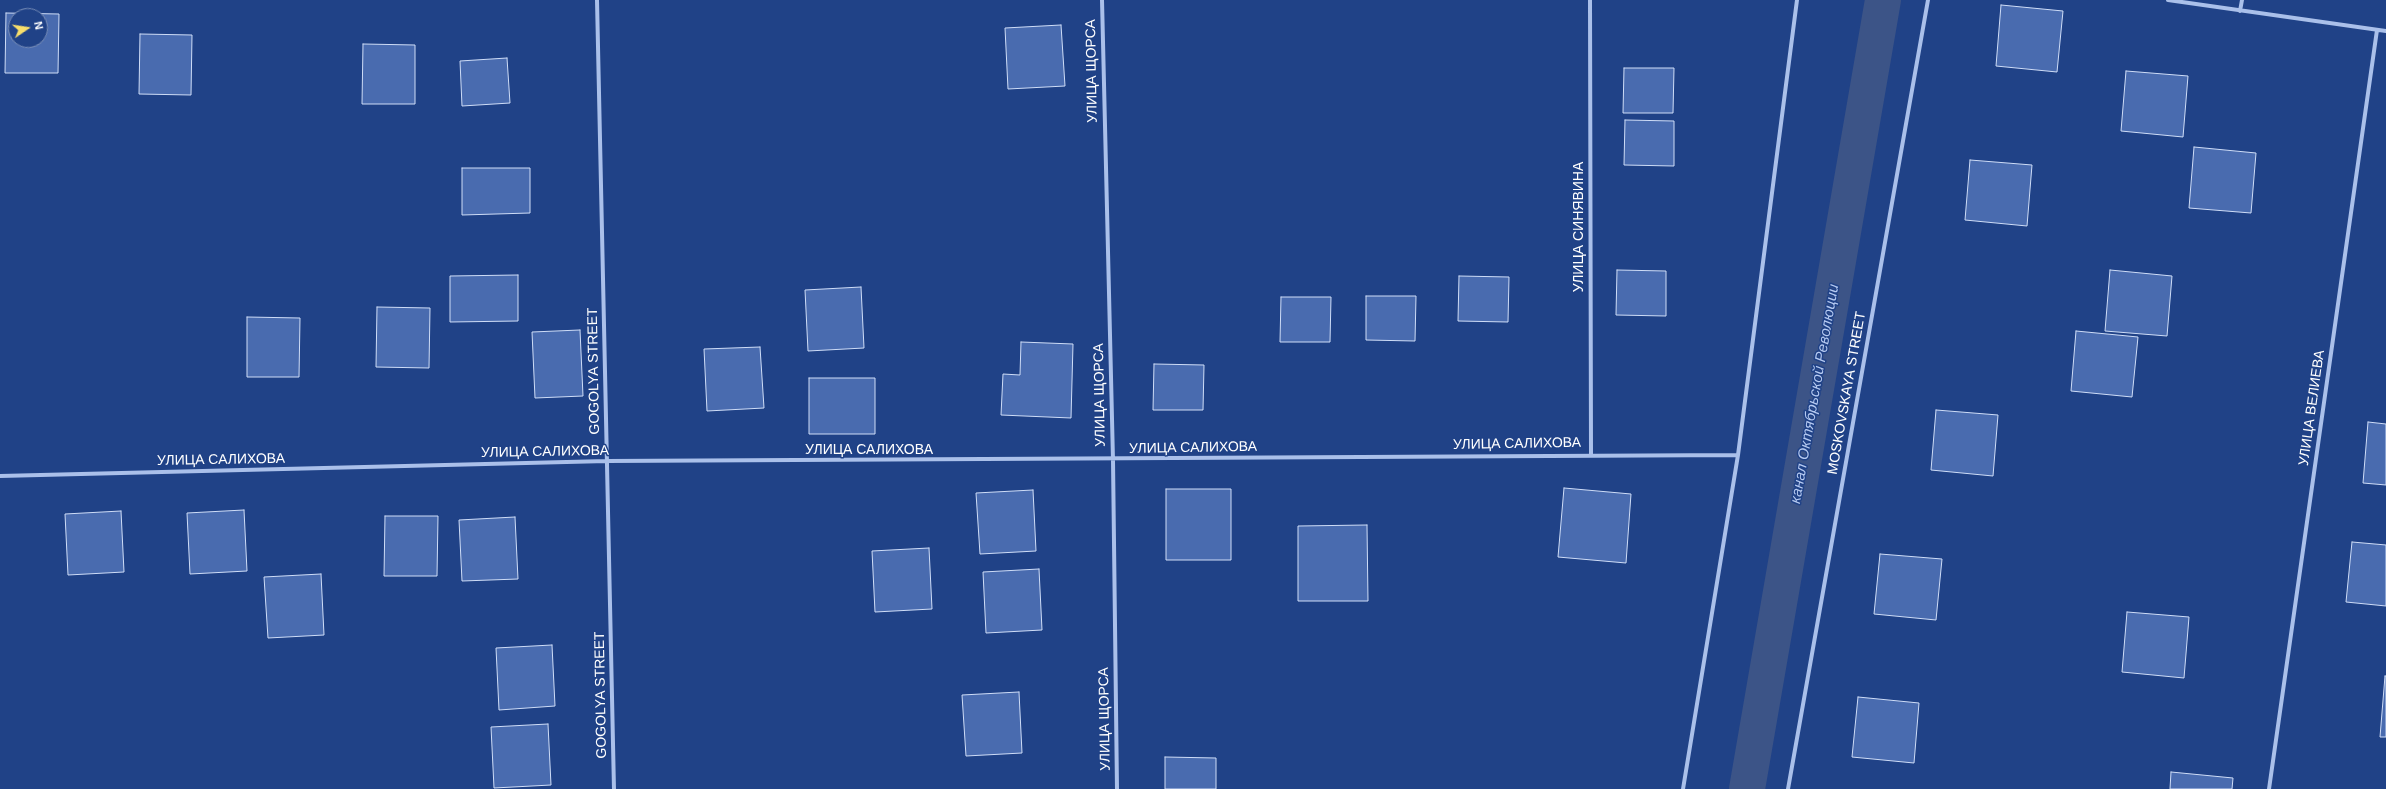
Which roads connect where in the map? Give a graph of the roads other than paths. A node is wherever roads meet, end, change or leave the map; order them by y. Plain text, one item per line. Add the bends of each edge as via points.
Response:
1 (597, 0) edge
2 (1102, 0) edge
3 (1590, 0) edge
4 (1797, 0) edge
5 (1928, 0) edge
6 (2168, 0) edge
7 (2242, 0) edge
8 (2240, 11) junction
9 (2377, 30) junction
10 (2386, 31) edge
11 (1591, 454) junction
12 (1738, 455) junction
13 (1113, 460) junction
14 (607, 461) junction
15 (0, 476) edge
16 (614, 789) edge
17 (1116, 789) edge
18 (1683, 789) edge
19 (1788, 789) edge
20 (2269, 789) edge

1 - 14 street, GOGOLYA STREET
2 - 13 street, УЛИЦА ЩОРСА
3 - 11 street, УЛИЦА СИНЯВИНА
4 - 12 street
5 - 19 street, MOSKOVSKAYA STREET
6 - 8 street
7 - 8 street
8 - 9 street
9 - 10 street
9 - 20 street, УЛИЦА ВЕЛИЕВА
11 - 12 street, УЛИЦА САЛИХОВА
11 - 13 street, УЛИЦА САЛИХОВА
12 - 18 street
13 - 14 street, УЛИЦА САЛИХОВА
13 - 17 street, УЛИЦА ЩОРСА
14 - 15 street, УЛИЦА САЛИХОВА
14 - 16 street, GOGOLYA STREET

